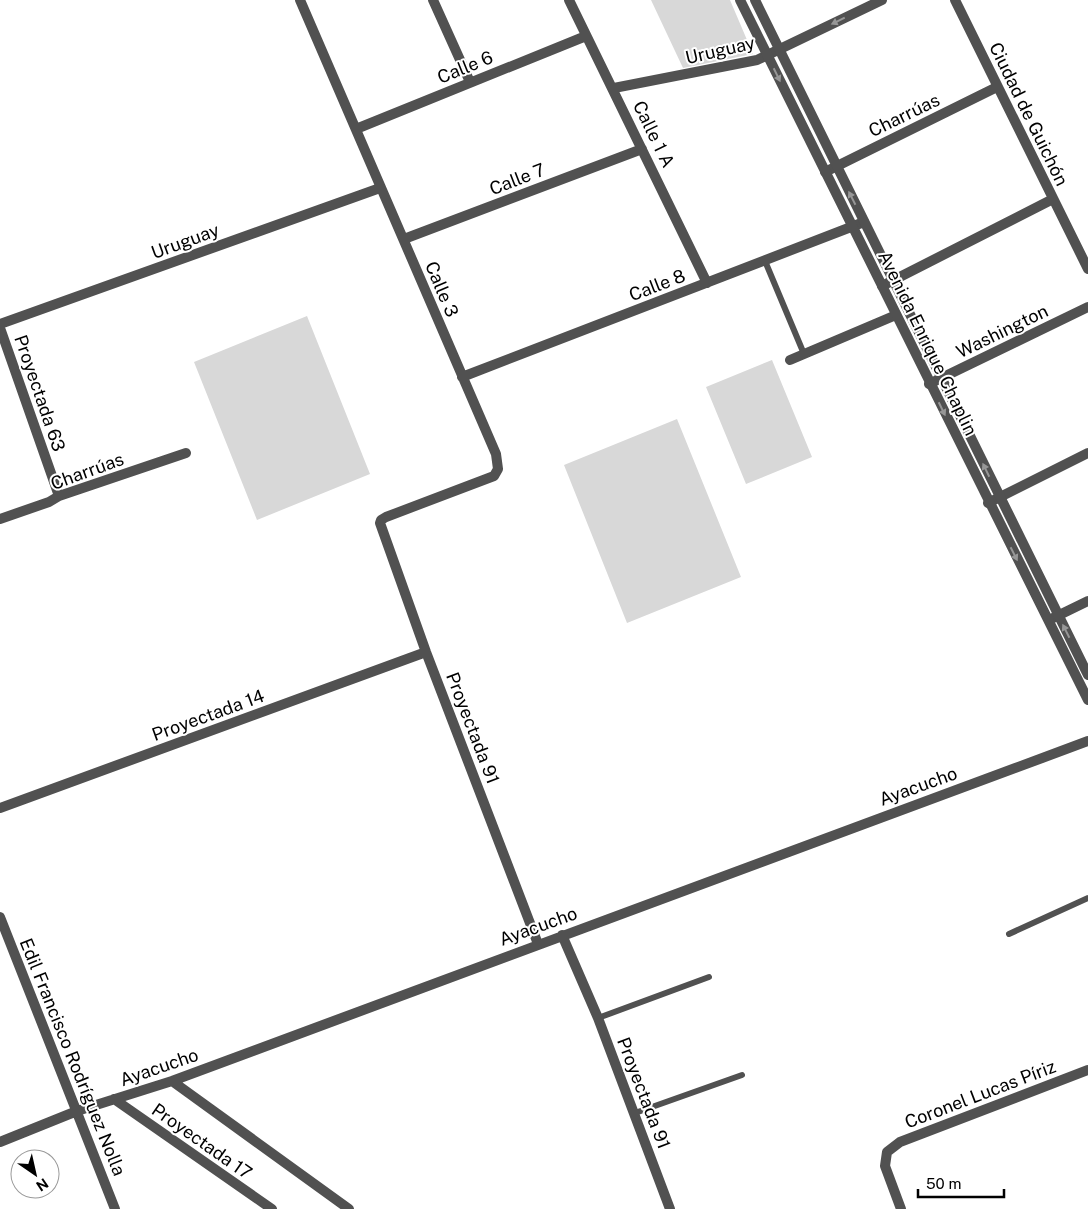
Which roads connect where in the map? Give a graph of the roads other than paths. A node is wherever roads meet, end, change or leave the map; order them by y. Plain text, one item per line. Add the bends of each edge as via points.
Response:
1 (300, 0) edge
2 (433, 0) edge
3 (569, 0) edge
4 (740, 0) edge
5 (755, 0) edge
6 (882, 0) edge
7 (955, 0) edge
8 (586, 36) junction
9 (779, 50) junction
10 (767, 56) junction
11 (470, 82) junction
12 (997, 87) junction
13 (614, 88) junction
14 (356, 129) junction
15 (642, 149) junction
16 (836, 166) junction
17 (825, 172) junction
18 (380, 188) junction
19 (1052, 199) junction
20 (864, 222) junction
21 (852, 226) junction
22 (404, 240) junction
23 (765, 261) junction
24 (1088, 269) edge
25 (894, 281) junction
26 (708, 283) junction
27 (882, 286) junction
28 (1088, 306) edge
29 (896, 315) junction
30 (0, 324) edge
31 (0, 328) edge
32 (804, 354) junction
33 (790, 360) dead end
34 (462, 377) junction
35 (941, 378) junction
36 (930, 384) junction
37 (186, 453) dead end
38 (1088, 454) edge
39 (59, 496) junction
40 (999, 497) junction
41 (988, 502) junction
42 (0, 519) edge
43 (380, 524) joint
44 (1088, 601) edge
45 (1058, 615) junction
46 (1048, 620) junction
47 (426, 652) junction
48 (1088, 675) edge
49 (1088, 700) edge
50 (1088, 741) edge
51 (0, 808) edge
52 (1088, 898) edge
53 (0, 917) edge
54 (1009, 934) dead end
55 (562, 935) junction
56 (538, 944) junction
57 (709, 977) dead end
58 (598, 1018) junction
59 (1088, 1070) edge
60 (742, 1075) dead end
61 (172, 1081) junction
62 (114, 1099) junction
63 (77, 1111) junction
64 (634, 1113) junction
65 (0, 1142) edge
66 (115, 1209) edge
67 (272, 1209) edge
68 (348, 1209) edge
69 (670, 1209) edge
70 (901, 1209) edge

1 - 14 street, Calle 3
2 - 11 street
3 - 8 street, Calle 1 A
4 - 10 street, Avenida Enrique Chaplin
5 - 9 street, Avenida Enrique Chaplin
6 -> 9 street, Uruguay
7 - 12 street, Ciudad de Guichón
8 - 11 street, Calle 6
8 - 13 street, Calle 1 A
9 - 10 street, Uruguay
9 - 16 street, Avenida Enrique Chaplin
10 - 13 street, Uruguay
10 -> 17 street, Avenida Enrique Chaplin
11 - 14 street, Calle 6
12 - 16 street, Charrúas
12 - 19 street, Ciudad de Guichón
13 - 15 street, Calle 1 A
14 - 18 street, Calle 3
15 - 22 street, Calle 7
15 - 26 street, Calle 1 A
16 - 17 street, Charrúas
20 -> 16 street, Avenida Enrique Chaplin
17 - 21 street, Avenida Enrique Chaplin
18 - 22 street, Calle 3
18 - 30 street, Uruguay
19 - 24 street, Ciudad de Guichón
19 - 25 street
20 - 21 street, Calle 8
20 - 25 street, Avenida Enrique Chaplin
21 - 23 street, Calle 8
21 - 27 street, Avenida Enrique Chaplin
22 - 34 street, Calle 3
23 - 26 street, Calle 8
23 - 32 lane
25 - 27 street
25 - 35 street, Avenida Enrique Chaplin
26 - 34 street, Calle 8
27 - 29 street, Avenida Enrique Chaplin
28 - 35 street, Washington
29 - 32 street
29 - 36 street, Avenida Enrique Chaplin
31 - 39 street, Proyectada 63
32 - 33 street
34 - 43 street, Calle 3 via 496,454 498,469 494,476 386,516
35 - 36 street, Washington
40 -> 35 street, Avenida Enrique Chaplin
36 -> 41 street, Avenida Enrique Chaplin
37 - 39 street, Charrúas
38 - 40 street
39 - 42 street, Charrúas
40 - 41 street
40 - 45 street, Avenida Enrique Chaplin
41 -> 46 street, Avenida Enrique Chaplin
43 - 47 street, Proyectada 91
44 - 45 street
45 - 46 street
48 -> 45 street, Avenida Enrique Chaplin
46 - 49 street, Avenida Enrique Chaplin
47 - 51 street, Proyectada 14
47 - 56 street, Proyectada 91
50 - 55 street, Ayacucho
52 - 54 lane
53 - 63 street, Edil Francisco Rodríguez Nolla
55 - 56 street, Ayacucho
55 - 58 street, Proyectada 91
56 - 61 street, Ayacucho
57 - 58 lane
58 - 64 street, Proyectada 91
59 - 70 street, Coronel Lucas Píriz via 900,1142 887,1152 885,1166
60 - 64 lane
61 - 62 street, Ayacucho
61 - 68 street
62 - 63 street, Ayacucho
62 - 67 street, Proyectada 17
63 - 65 street, Ayacucho
63 - 66 street, Edil Francisco Rodríguez Nolla
64 - 69 street, Proyectada 91

